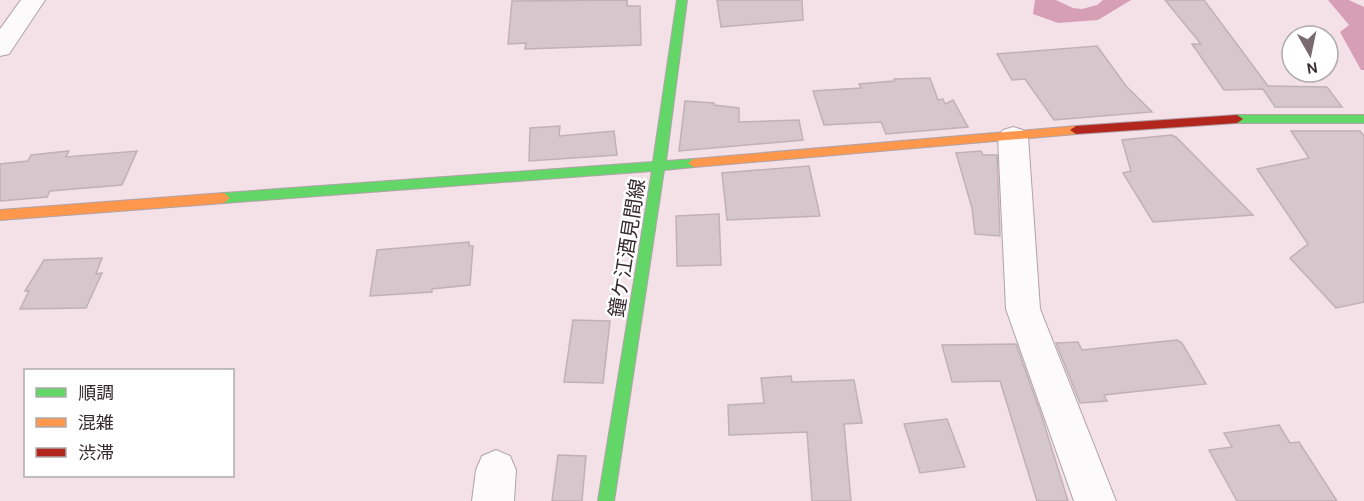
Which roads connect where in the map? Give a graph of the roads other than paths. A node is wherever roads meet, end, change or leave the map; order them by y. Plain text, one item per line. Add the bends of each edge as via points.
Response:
1 (33, 0) edge
2 (682, 0) edge
3 (0, 48) edge
4 (1364, 119) edge
5 (1013, 136) junction
6 (660, 165) junction
7 (0, 215) edge
8 (606, 501) edge
9 (1095, 501) edge

1 - 3 street
2 - 6 street, 鐘ケ江酒見間線
4 - 5 street via 1248,119
5 - 6 street
5 - 9 street via 1023,309
6 - 7 street
6 - 8 street, 鐘ケ江酒見間線

